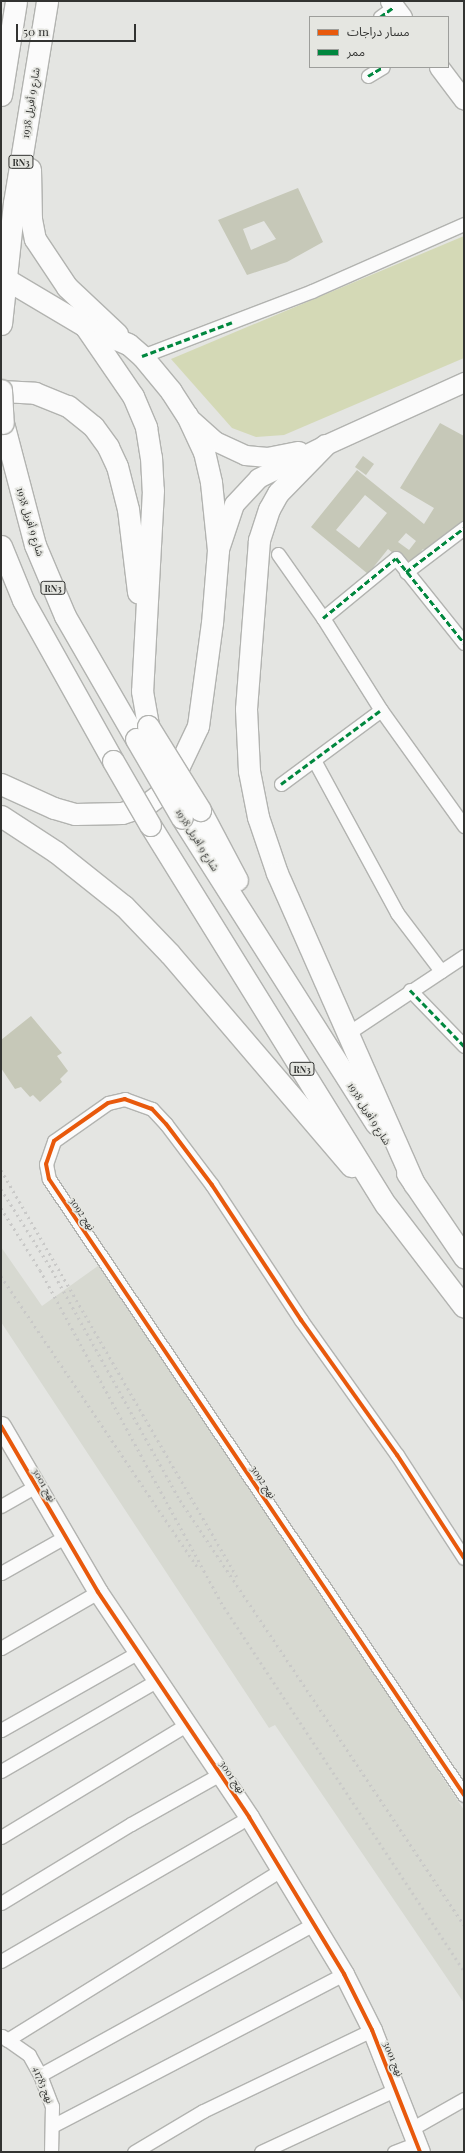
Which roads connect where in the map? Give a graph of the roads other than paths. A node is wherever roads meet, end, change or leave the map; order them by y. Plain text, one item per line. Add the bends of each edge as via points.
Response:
1 (15, 1) edge
2 (47, 1) edge
3 (1, 37) edge
4 (380, 68) edge
5 (440, 68) edge
6 (368, 76) dead end
7 (34, 82) junction
8 (1, 95) edge
9 (464, 100) edge
10 (464, 224) edge
11 (3, 277) edge
12 (1, 324) edge
13 (85, 326) junction
14 (135, 350) junction
15 (464, 382) edge
16 (1, 390) edge
17 (187, 416) junction
18 (325, 445) junction
19 (464, 528) edge
20 (1, 546) edge
21 (218, 550) junction
22 (278, 554) dead end
23 (406, 572) junction
24 (323, 618) junction
25 (464, 643) edge
26 (144, 644) junction
27 (381, 710) junction
28 (142, 733) junction
29 (314, 760) junction
30 (1, 784) edge
31 (281, 784) dead end
32 (1, 816) edge
33 (464, 826) edge
34 (464, 956) edge
35 (441, 971) junction
36 (410, 990) junction
37 (348, 1033) junction
38 (464, 1046) edge
39 (414, 1184) junction
40 (386, 1205) junction
41 (464, 1256) edge
42 (464, 1307) edge
43 (2, 1430) edge
44 (36, 1486) junction
45 (1, 1506) edge
46 (65, 1537) junction
47 (464, 1558) edge
48 (1, 1573) edge
49 (98, 1592) junction
50 (1, 1648) edge
51 (137, 1653) junction
52 (156, 1681) junction
53 (186, 1725) junction
54 (1, 1730) edge
55 (1, 1771) edge
56 (220, 1774) junction
57 (464, 1795) edge
58 (249, 1817) junction
59 (1, 1838) edge
60 (281, 1870) junction
61 (1, 1903) edge
62 (314, 1924) junction
63 (1, 1962) edge
64 (344, 1974) junction
65 (372, 2030) junction
66 (4, 2037) edge
67 (40, 2075) junction
68 (397, 2089) junction
69 (464, 2099) edge
70 (52, 2126) junction
71 (416, 2141) edge
72 (51, 2152) edge
73 (134, 2152) edge
74 (261, 2152) edge
75 (394, 2152) edge

1 - 3 main road
1 - 8 main road
2 - 7 main road, شارع 9 أفريل 1938 / RN3
4 - 6 street
5 - 9 street
7 - 11 main road, شارع 9 أفريل 1938 / RN3
7 - 14 main road via 29,185 35,239 67,287
10 - 14 street via 233,322
11 - 12 main road, شارع 9 أفريل 1938 / RN3
11 - 13 main road
13 - 14 main road
13 - 26 main road via 133,396 146,427 152,457 153,490
14 - 17 main road
15 - 18 street
16 - 26 main road via 35,393 68,406 93,426 108,447 117,466 128,509
16 - 28 main road, شارع 9 أفريل 1938 / RN3, bridge via 3,423 35,545 65,616
17 - 18 street via 215,441 245,455 267,457
17 - 21 main road via 204,452
18 - 21 street via 258,478 238,496 228,516
18 - 37 main road via 278,492 269,509 259,540 246,738 258,817 277,873
19 - 23 street
20 - 40 main road, RN3, bridge via 23,600 150,825
21 - 30 main road via 212,623 198,726 179,766 160,794 146,805 122,813 75,814 54,808
22 - 24 street
23 - 24 street via 396,558
23 - 25 street
24 - 27 street
26 - 28 main road
27 - 29 street
27 - 33 street
28 - 39 main road, شارع 9 أفريل 1938 / RN3, bridge via 302,1005
29 - 31 street
29 - 35 street via 397,913
32 - 40 main road via 56,852 124,906 170,954
34 - 35 street
35 - 36 street
36 - 37 street
36 - 38 street
37 - 39 main road
39 - 41 main road, شارع 9 أفريل 1938 / RN3
40 - 42 main road, RN3
43 - 44 street, نهج 3001
44 - 45 street
44 - 46 street, نهج 3001
46 - 48 street
46 - 49 street, نهج 3001
47 - 57 street, نهج 3092 via 396,1455 300,1320 212,1185 152,1109 125,1099 108,1103 54,1141 46,1164 49,1179
49 - 50 street
49 - 51 street, نهج 3001
51 - 52 street, نهج 3001
51 - 54 street
52 - 53 street, نهج 3001
52 - 55 street
53 - 56 street, نهج 3001
53 - 59 street
56 - 58 street, نهج 3001
56 - 61 street via 131,1824
58 - 60 street, نهج 3001
58 - 63 street
60 - 62 street, نهج 3001
60 - 66 street
62 - 64 street, نهج 3001
62 - 67 street
64 - 65 street, نهج 3001
64 - 70 street
65 - 68 street, نهج 3001
65 - 73 street via 203,2111
66 - 67 street, نهج 41783 via 29,2055
67 - 70 street, نهج 41783 via 52,2106
68 - 71 street, نهج 3001
68 - 74 street
69 - 71 street
70 - 72 street, نهج 41783
71 - 75 street

